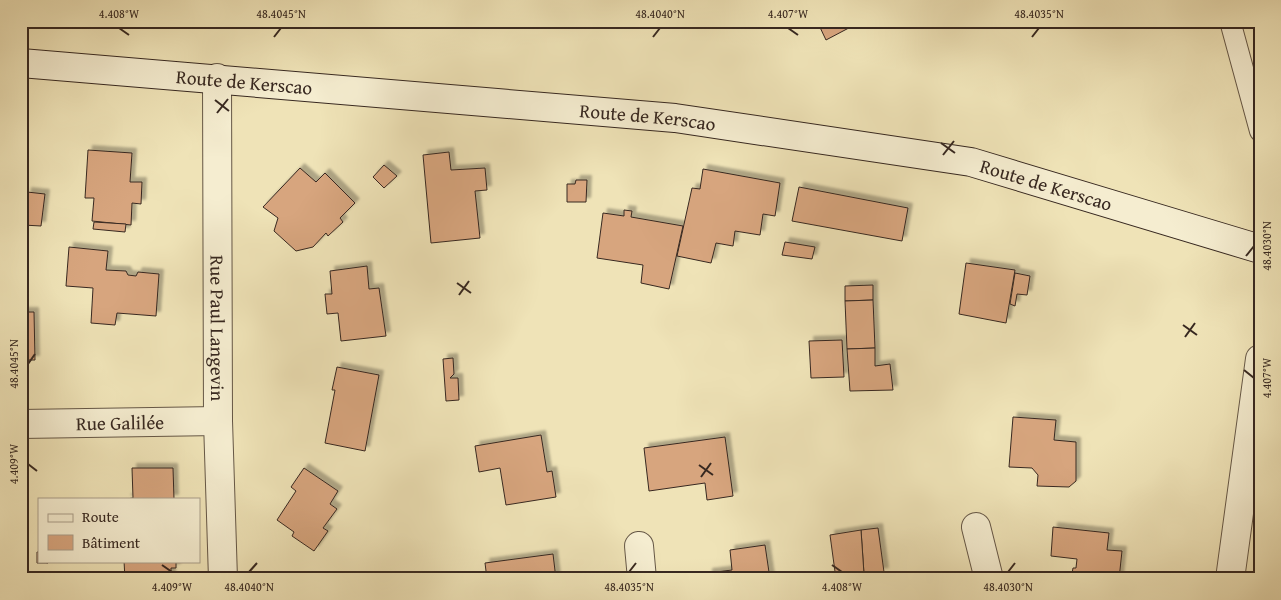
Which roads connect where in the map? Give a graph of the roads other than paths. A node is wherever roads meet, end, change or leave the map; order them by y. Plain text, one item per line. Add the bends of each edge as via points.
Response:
1 (1230, 21) edge
2 (21, 63) edge
3 (216, 78) junction
4 (1260, 131) edge
5 (1260, 249) edge
6 (1260, 359) edge
7 (218, 421) junction
8 (21, 424) edge
9 (976, 527) dead end
10 (639, 546) dead end
11 (223, 579) edge
12 (642, 579) edge
13 (989, 579) edge
14 (1230, 579) edge

1 - 4 lane
2 - 3 street, Route de Kerscao
3 - 5 street, Route de Kerscao via 675,118 971,162
3 - 7 street, Rue Paul Langevin
6 - 14 street
7 - 8 street, Rue Galilée
7 - 11 street, Rue Paul Langevin
9 - 13 street
10 - 12 street

